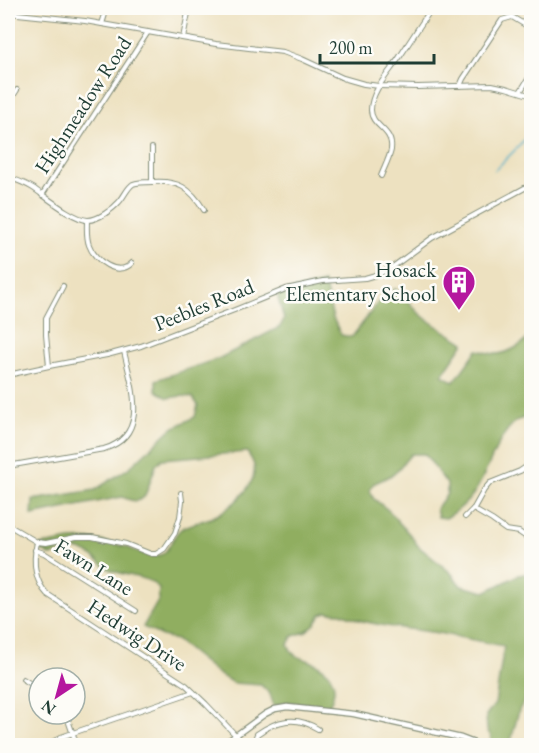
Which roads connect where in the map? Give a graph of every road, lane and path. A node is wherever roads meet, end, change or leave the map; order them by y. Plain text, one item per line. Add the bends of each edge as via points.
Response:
1 (106, 8) edge
2 (189, 8) edge
3 (432, 8) edge
4 (8, 13) edge
5 (102, 24) junction
6 (531, 29) edge
7 (148, 32) junction
8 (183, 39) junction
9 (531, 73) edge
10 (379, 86) junction
11 (460, 86) junction
12 (17, 90) dead end
13 (520, 92) junction
14 (531, 96) edge
15 (8, 104) edge
16 (152, 148) dead end
17 (381, 176) dead end
18 (8, 177) edge
19 (152, 182) junction
20 (531, 184) edge
21 (42, 195) junction
22 (204, 210) dead end
23 (87, 220) junction
24 (132, 263) dead end
25 (63, 286) dead end
26 (124, 351) junction
27 (49, 366) junction
28 (8, 375) edge
29 (531, 463) edge
30 (8, 466) edge
31 (181, 493) dead end
32 (472, 509) junction
33 (465, 517) dead end
34 (8, 525) edge
35 (531, 541) edge
36 (37, 542) junction
37 (36, 550) junction
38 (136, 611) dead end
39 (23, 679) dead end
40 (27, 681) edge
41 (193, 692) junction
42 (70, 726) edge
43 (318, 729) dead end
44 (72, 733) junction
45 (236, 735) junction
46 (46, 746) edge
47 (77, 746) edge
48 (221, 746) edge
49 (246, 746) edge
50 (257, 746) edge
51 (482, 746) edge

1 - 5 street
2 - 8 street
3 - 10 street
4 - 5 street
5 - 7 street
6 - 11 street via 512,17 502,20
7 - 8 street
7 - 21 street, Highmeadow Road
8 - 10 street via 286,53 343,78
9 - 13 street
10 - 11 street
10 - 17 street via 371,112 391,146
11 - 13 street via 492,85
12 - 15 street
13 - 14 street
16 - 19 street
18 - 21 street
19 - 22 street via 184,187 196,196
19 - 23 street via 132,185 116,205
20 - 26 street, Peebles Road via 438,234 379,274 286,289
21 - 23 street
23 - 24 street via 88,243 99,259 120,268
25 - 27 street via 46,318
26 - 27 street, Peebles Road
26 - 30 street via 135,416 122,440 104,449
27 - 28 street, Peebles Road
29 - 32 street via 490,483
31 - 36 street via 175,532 158,553 92,537
32 - 33 street
32 - 35 street
34 - 36 street
36 - 37 street, Hedwig Drive
37 - 38 street, Fawn Lane
37 - 41 street, Hedwig Drive via 37,580 46,594
39 - 40 street
41 - 44 street
41 - 45 street, Hedwig Drive
42 - 44 street
43 - 50 street via 300,721 278,722 257,734
44 - 46 street
44 - 47 street
45 - 48 main road
45 - 49 street, Hedwig Drive
45 - 51 main road via 268,712 295,707 374,718

